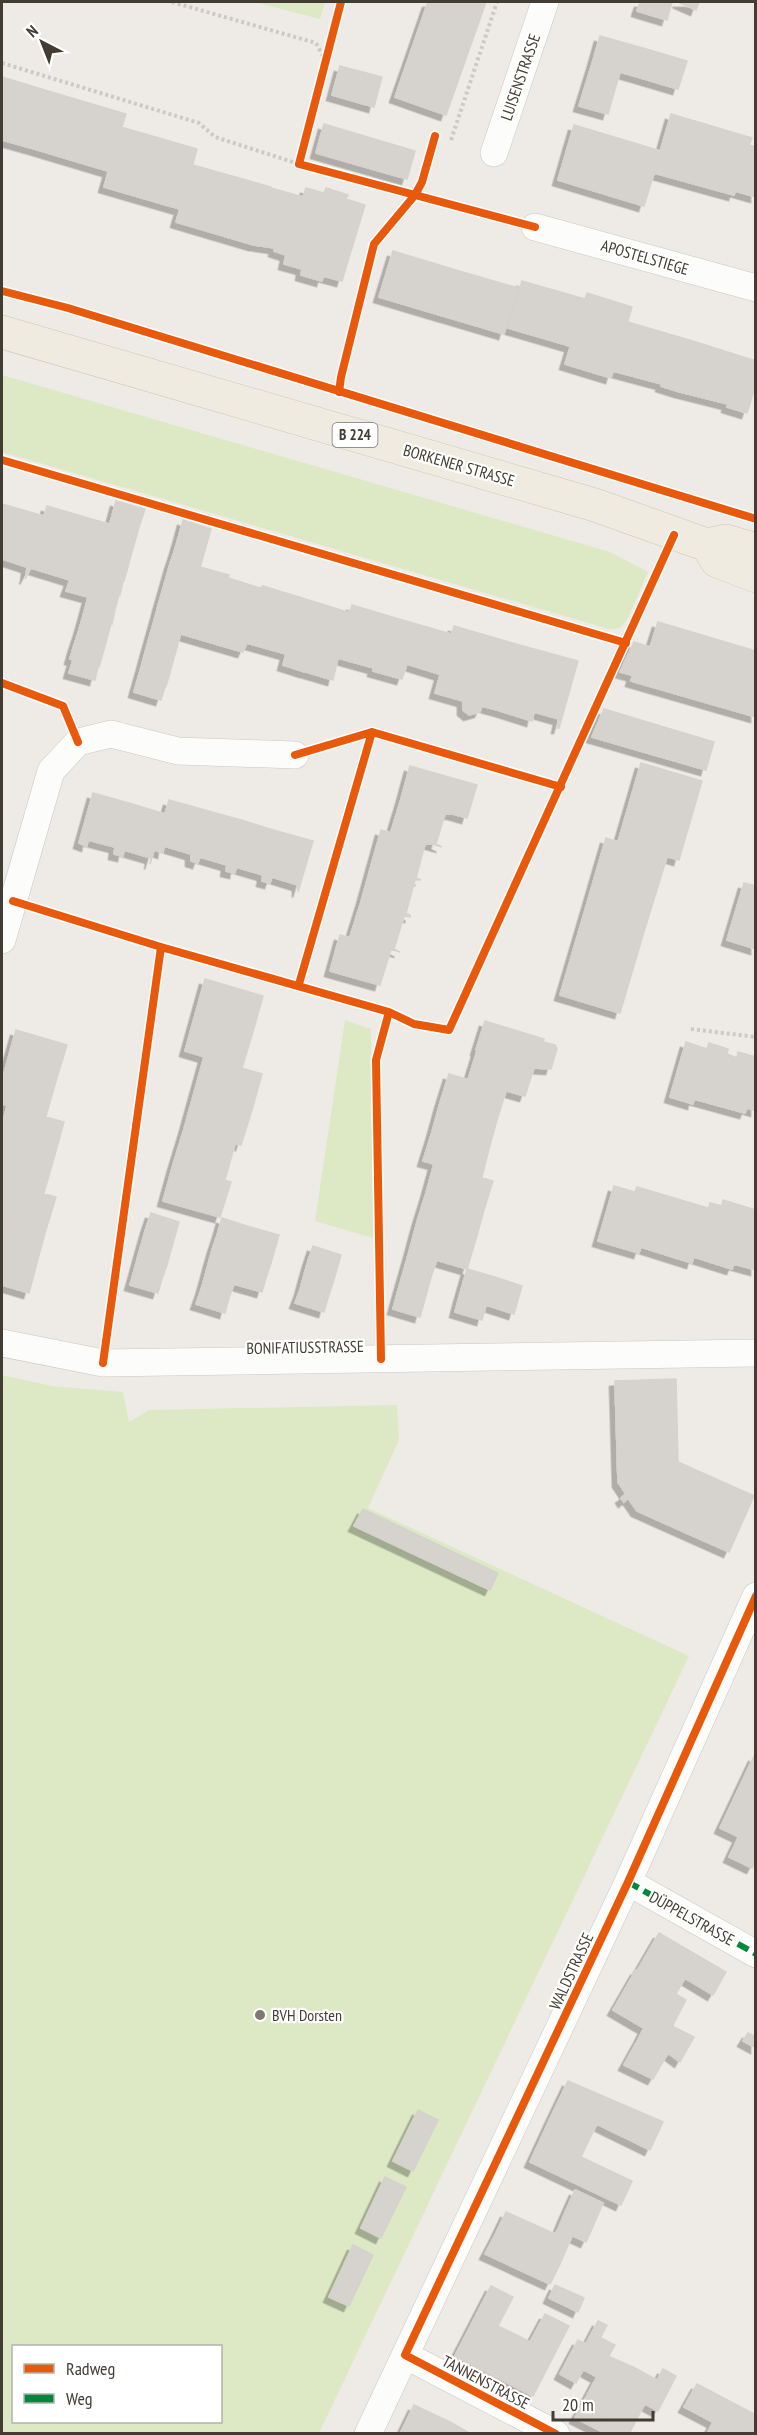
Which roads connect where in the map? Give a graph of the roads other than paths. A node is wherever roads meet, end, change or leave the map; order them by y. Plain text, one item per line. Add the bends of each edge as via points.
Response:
1 (546, 2) edge
2 (494, 153) dead end
3 (535, 227) dead end
4 (756, 288) edge
5 (2, 332) edge
6 (707, 545) junction
7 (756, 550) edge
8 (756, 576) edge
9 (295, 755) dead end
10 (2, 940) edge
11 (2, 1343) edge
12 (756, 1353) edge
13 (756, 1596) edge
14 (628, 1882) junction
15 (756, 1954) edge
16 (405, 2355) junction
17 (368, 2433) edge
18 (556, 2433) edge

1 - 2 street, LUISENSTRASSE
3 - 4 street, APOSTELSTIEGE
5 - 6 main road, BORKENER STRASSE / B 224 via 595,505
6 - 7 main road, BORKENER STRASSE / B 224 via 726,541
6 - 8 main road, BORKENER STRASSE / B 224 via 717,561
9 - 10 street via 178,751 111,734 78,742 51,771
11 - 12 street, BONIFATIUSSTRASSE via 103,1363
13 - 14 street, WALDSTRASSE
14 - 15 street, DÜPPELSTRASSE
14 - 16 street, WALDSTRASSE
16 - 17 street, WALDSTRASSE
16 - 18 street, TANNENSTRASSE

